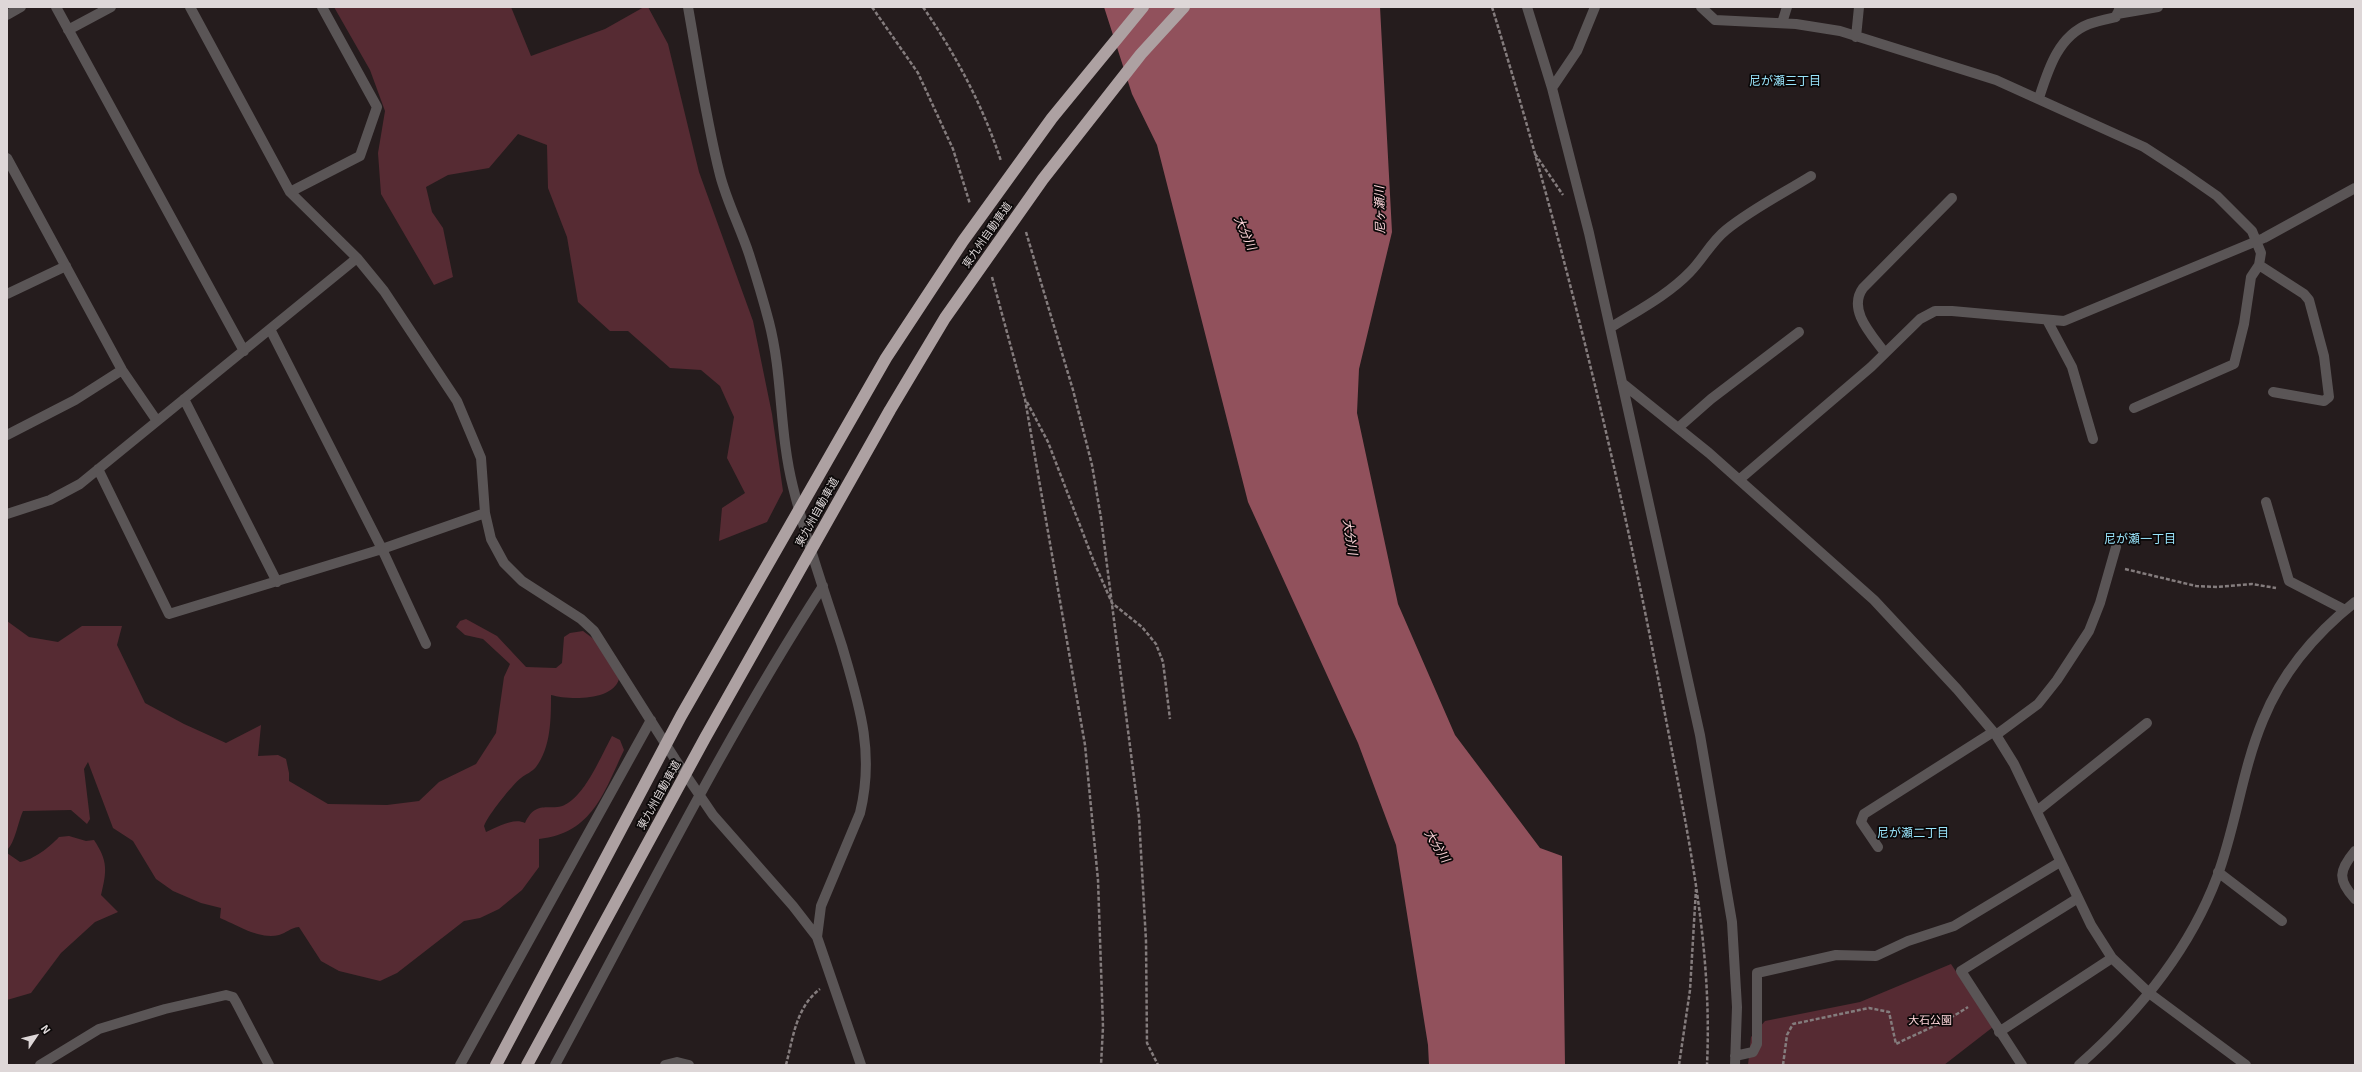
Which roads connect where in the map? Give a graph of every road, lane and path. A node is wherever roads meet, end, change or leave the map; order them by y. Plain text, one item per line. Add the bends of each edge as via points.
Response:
1 (22, 7) edge
2 (56, 7) edge
3 (111, 7) edge
4 (190, 7) edge
5 (322, 7) edge
6 (688, 7) edge
7 (872, 7) edge
8 (923, 7) edge
9 (1143, 7) edge
10 (1184, 7) edge
11 (1492, 7) edge
12 (1527, 7) edge
13 (1595, 7) edge
14 (1701, 7) edge
15 (1787, 7) edge
16 (1859, 7) edge
17 (2158, 7) edge
18 (2118, 11) edge
19 (7, 15) edge
20 (1782, 23) junction
21 (68, 30) junction
22 (1856, 37) junction
23 (1552, 88) junction
24 (2039, 98) junction
25 (7, 158) edge
26 (1003, 167) dead end
27 (1811, 176) dead end
28 (2355, 188) edge
29 (290, 192) junction
30 (1952, 198) dead end
31 (971, 208) dead end
32 (1024, 226) dead end
33 (2257, 241) junction
34 (357, 258) junction
35 (2259, 265) junction
36 (66, 266) junction
37 (992, 274) dead end
38 (7, 294) edge
39 (2047, 320) junction
40 (1610, 328) junction
41 (270, 329) junction
42 (1799, 332) dead end
43 (244, 350) junction
44 (1884, 353) junction
45 (122, 370) junction
46 (1622, 383) junction
47 (2273, 392) dead end
48 (184, 399) junction
49 (1025, 399) junction
50 (2134, 408) dead end
51 (157, 421) junction
52 (1678, 428) junction
53 (7, 435) edge
54 (2093, 439) dead end
55 (98, 469) junction
56 (1740, 479) junction
57 (2266, 502) dead end
58 (485, 513) junction
59 (7, 514) edge
60 (2116, 547) dead end
61 (382, 549) junction
62 (2110, 566) junction
63 (277, 582) junction
64 (2297, 585) junction
65 (823, 586) junction
66 (2355, 602) edge
67 (1112, 603) junction
68 (2345, 610) junction
69 (426, 644) dead end
70 (1170, 719) dead end
71 (651, 720) junction
72 (2147, 723) dead end
73 (1994, 733) junction
74 (700, 796) junction
75 (2037, 812) junction
76 (1878, 847) dead end
77 (2355, 851) edge
78 (2060, 862) junction
79 (2218, 872) junction
80 (1696, 885) junction
81 (2078, 898) junction
82 (2355, 899) edge
83 (2282, 921) dead end
84 (817, 937) junction
85 (2112, 958) junction
86 (823, 988) dead end
87 (2149, 993) junction
88 (1973, 1004) dead end
89 (1999, 1032) junction
90 (1735, 1060) edge
91 (40, 1065) edge
92 (269, 1065) edge
93 (460, 1065) edge
94 (496, 1065) edge
95 (527, 1065) edge
96 (555, 1065) edge
97 (665, 1065) edge
98 (689, 1065) edge
99 (786, 1065) edge
100 (861, 1065) edge
101 (1102, 1065) edge
102 (1158, 1065) edge
103 (1679, 1065) edge
104 (1707, 1065) edge
105 (1783, 1065) edge
106 (2022, 1065) edge
107 (2078, 1065) edge
108 (2246, 1065) edge

1 - 19 street
2 - 21 street
3 - 21 street
4 - 29 street
5 - 29 street via 377,107 360,156
6 - 65 street via 705,109 721,177 749,254 769,321 780,381 789,472
7 - 31 path via 918,73 953,149
8 - 26 path via 957,60 974,94
9 - 94 highway, 東九州自動車道, bridge via 1052,118 963,242 886,358 681,716
10 - 95 highway, 東九州自動車道, bridge via 1141,54 1043,179 945,318 886,417 705,738
11 - 80 path via 1556,231 1600,404 1651,644
12 - 23 street
13 - 23 street via 1577,51
14 - 20 street via 1716,20
15 - 20 street
16 - 22 street
17 - 18 street
18 - 24 street via 2116,17 2088,24 2071,36 2052,60
20 - 22 street via 1840,31
21 - 43 street
22 - 24 street via 1996,80
23 - 40 street
24 - 33 street via 2144,147 2217,196 2252,231
25 - 36 street
27 - 40 street via 1767,201 1725,230 1691,272 1672,288
28 - 33 street
29 - 34 street
30 - 44 street via 1863,288 1857,299 1863,322
32 - 67 path via 1074,390 1092,465
33 - 35 street via 2261,253
33 - 39 street via 2075,317 2064,321
34 - 41 street
34 - 58 street via 384,291 460,407 481,458
35 - 47 street via 2304,294 2309,300 2327,373 2329,397 2324,401
35 - 50 street via 2251,277 2244,324 2234,364
36 - 38 street
36 - 45 street
37 - 49 path
39 - 44 street via 1935,311 1912,326
39 - 54 street via 2072,367
40 - 46 street
41 - 43 street
41 - 61 street
42 - 52 street via 1711,399
43 - 48 street
44 - 56 street
45 - 51 street
45 - 53 street via 75,400
46 - 52 street
46 - 90 street via 1700,735 1727,880 1736,964
48 - 51 street
48 - 63 street
49 - 67 path via 1048,442
49 - 101 path via 1085,744 1098,880
51 - 55 street
52 - 56 street
55 - 59 street via 64,494
55 - 63 street via 169,614
56 - 73 street via 1874,600 1957,689
57 - 64 street via 2289,581
58 - 61 street
58 - 71 street via 491,539 504,563 522,581 581,619 594,631
60 - 62 street
61 - 63 street
61 - 69 street
62 - 64 path via 2196,586 2252,584 2288,589
62 - 73 street via 2100,603 2089,630 2057,680 2038,704
64 - 68 street
65 - 74 street via 790,637
65 - 84 street via 861,714 867,770 860,813 821,906
66 - 68 street
67 - 70 path via 1142,627 1156,644 1163,662
67 - 102 path via 1139,817 1146,941 1146,1042
68 - 79 street via 2307,648 2272,700 2252,754 2232,831
71 - 74 street
71 - 93 street
72 - 75 street
73 - 75 street via 2014,764
73 - 76 street via 1864,814 1861,822
74 - 84 street via 732,838
74 - 96 street
75 - 78 street
77 - 82 street via 2346,862 2342,874 2346,887
78 - 81 street
78 - 90 street via 1954,926 1908,941 1876,956 1836,956 1757,973 1757,1044 1753,1052
79 - 83 street
79 - 87 street via 2188,938
80 - 103 path via 1690,990
80 - 104 path via 1705,947
81 - 85 street via 2099,940
81 - 89 street via 1961,971
84 - 100 street
85 - 87 street
85 - 89 street
86 - 99 path via 808,1000 802,1010
87 - 107 street via 2110,1036
87 - 108 street
88 - 105 path via 1951,1019 1896,1044 1889,1012 1869,1008 1793,1024 1787,1035
89 - 106 street
91 - 92 street via 99,1029 165,1009 226,995 233,997
97 - 98 street via 677,1062

